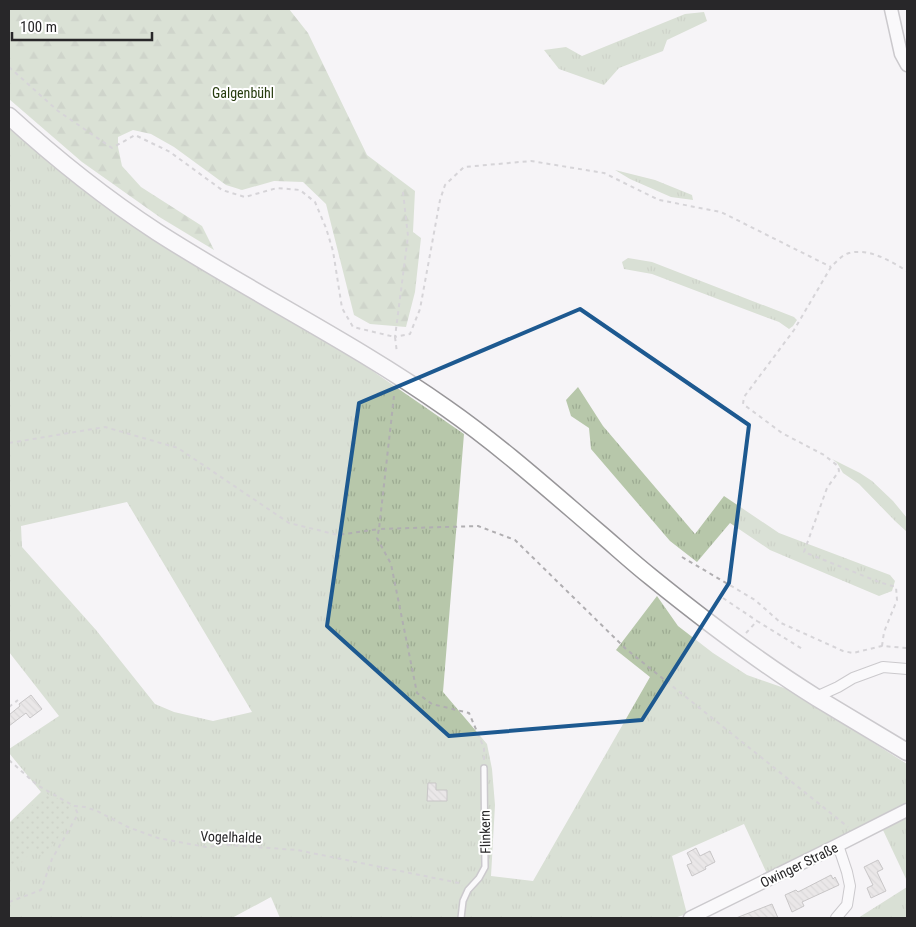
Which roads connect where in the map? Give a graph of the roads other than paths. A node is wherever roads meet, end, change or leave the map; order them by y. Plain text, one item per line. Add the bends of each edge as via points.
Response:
1 (891, 9) edge
2 (907, 65) edge
3 (9, 116) edge
4 (907, 669) edge
5 (816, 697) junction
6 (906, 751) edge
7 (484, 768) road end
8 (907, 810) edge
9 (838, 845) junction
10 (461, 918) edge
11 (690, 918) edge
12 (836, 918) edge

1 - 2 street via 901,54
3 - 5 main road via 115,203 156,231 362,352 453,413 649,576 722,633
4 - 5 street via 883,667
5 - 6 main road
7 - 10 lane, Flinkern via 485,867 468,890
8 - 9 street, Owinger Straße
9 - 11 street, Owinger Straße
9 - 12 street via 850,886 847,905

